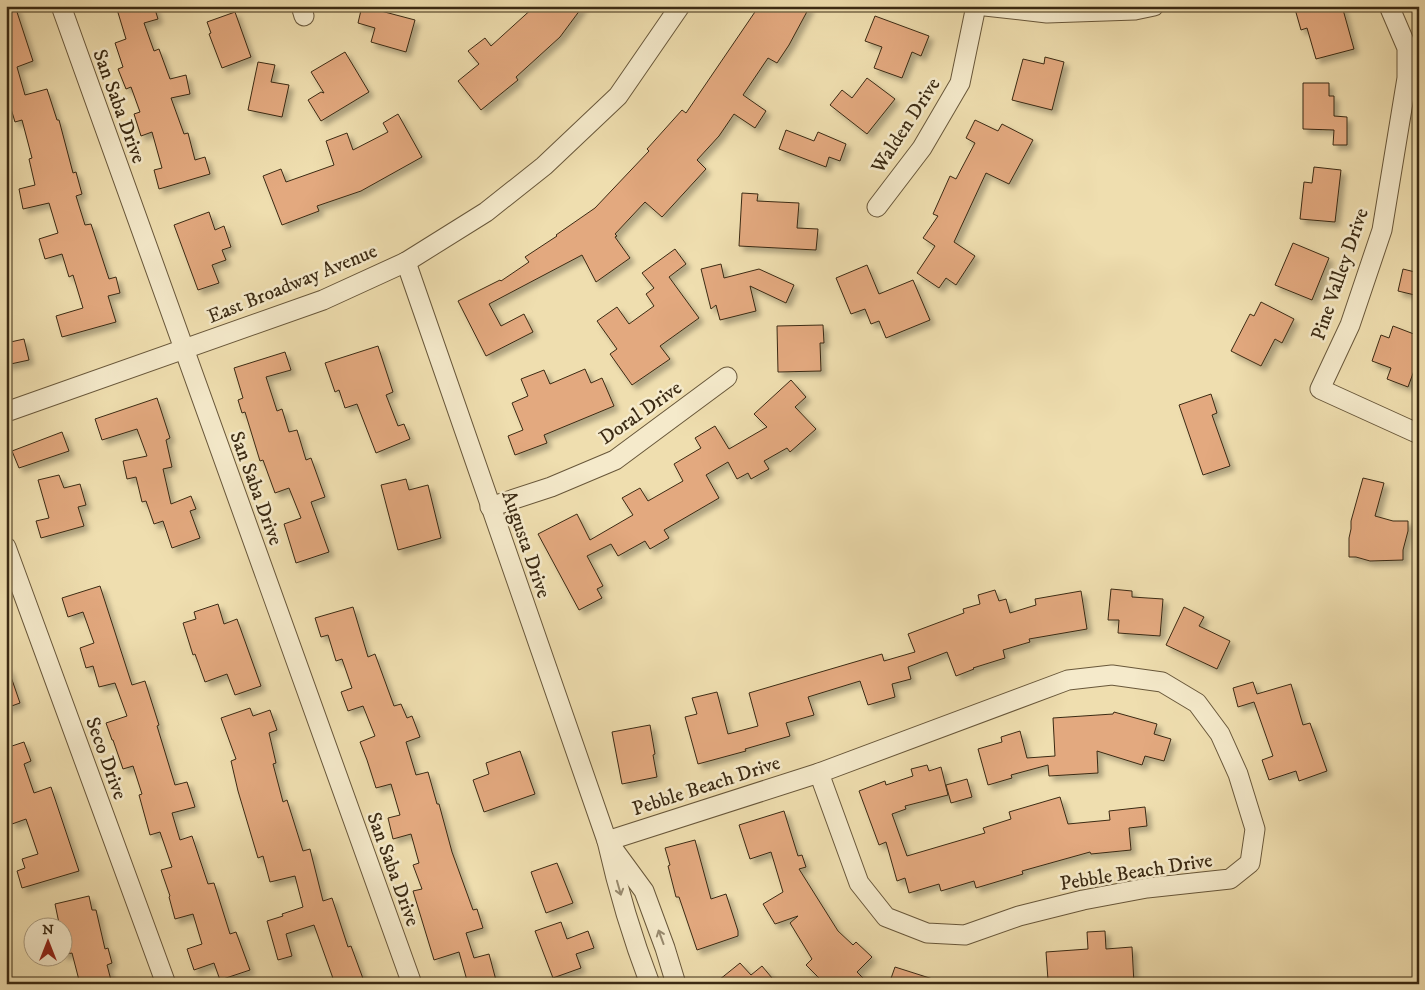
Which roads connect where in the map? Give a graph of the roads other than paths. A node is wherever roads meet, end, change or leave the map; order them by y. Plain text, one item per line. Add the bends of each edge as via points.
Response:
1 (61, 6) edge
2 (680, 6) edge
3 (976, 6) edge
4 (985, 6) edge
5 (1154, 6) edge
6 (1389, 6) edge
7 (877, 207) dead end
8 (406, 262) junction
9 (183, 350) junction
10 (727, 377) dead end
11 (6, 412) edge
12 (1419, 434) edge
13 (490, 507) junction
14 (6, 548) edge
15 (819, 773) junction
16 (607, 841) junction
17 (166, 984) edge
18 (412, 984) edge
19 (650, 984) edge
20 (676, 984) edge

1 - 9 street, San Saba Drive
2 - 8 street, East Broadway Avenue via 618,96 544,166 486,212
3 - 7 street, Walden Drive via 960,83 922,148
4 - 5 street via 1047,13 1135,10
6 - 12 street, Pine Valley Drive via 1407,48 1407,78 1382,230 1350,325 1320,389
8 - 9 street, East Broadway Avenue via 323,300
8 - 13 street, Augusta Drive
9 - 11 street, East Broadway Avenue
9 - 18 street, San Saba Drive
10 - 13 street, Doral Drive via 615,460 551,487
13 - 16 street, Augusta Drive
14 - 17 street, Seco Drive
15 - 15 street, Pebble Beach Drive via 1068,680 1112,675 1162,682 1197,703 1220,734 1238,774 1255,829 1250,863 1230,879 1147,888 1083,900 1020,916 966,935 927,933 886,917 859,883
15 - 16 street, Pebble Beach Drive
16 -> 19 street, Augusta Drive via 634,941
20 -> 16 street, Augusta Drive via 644,891

